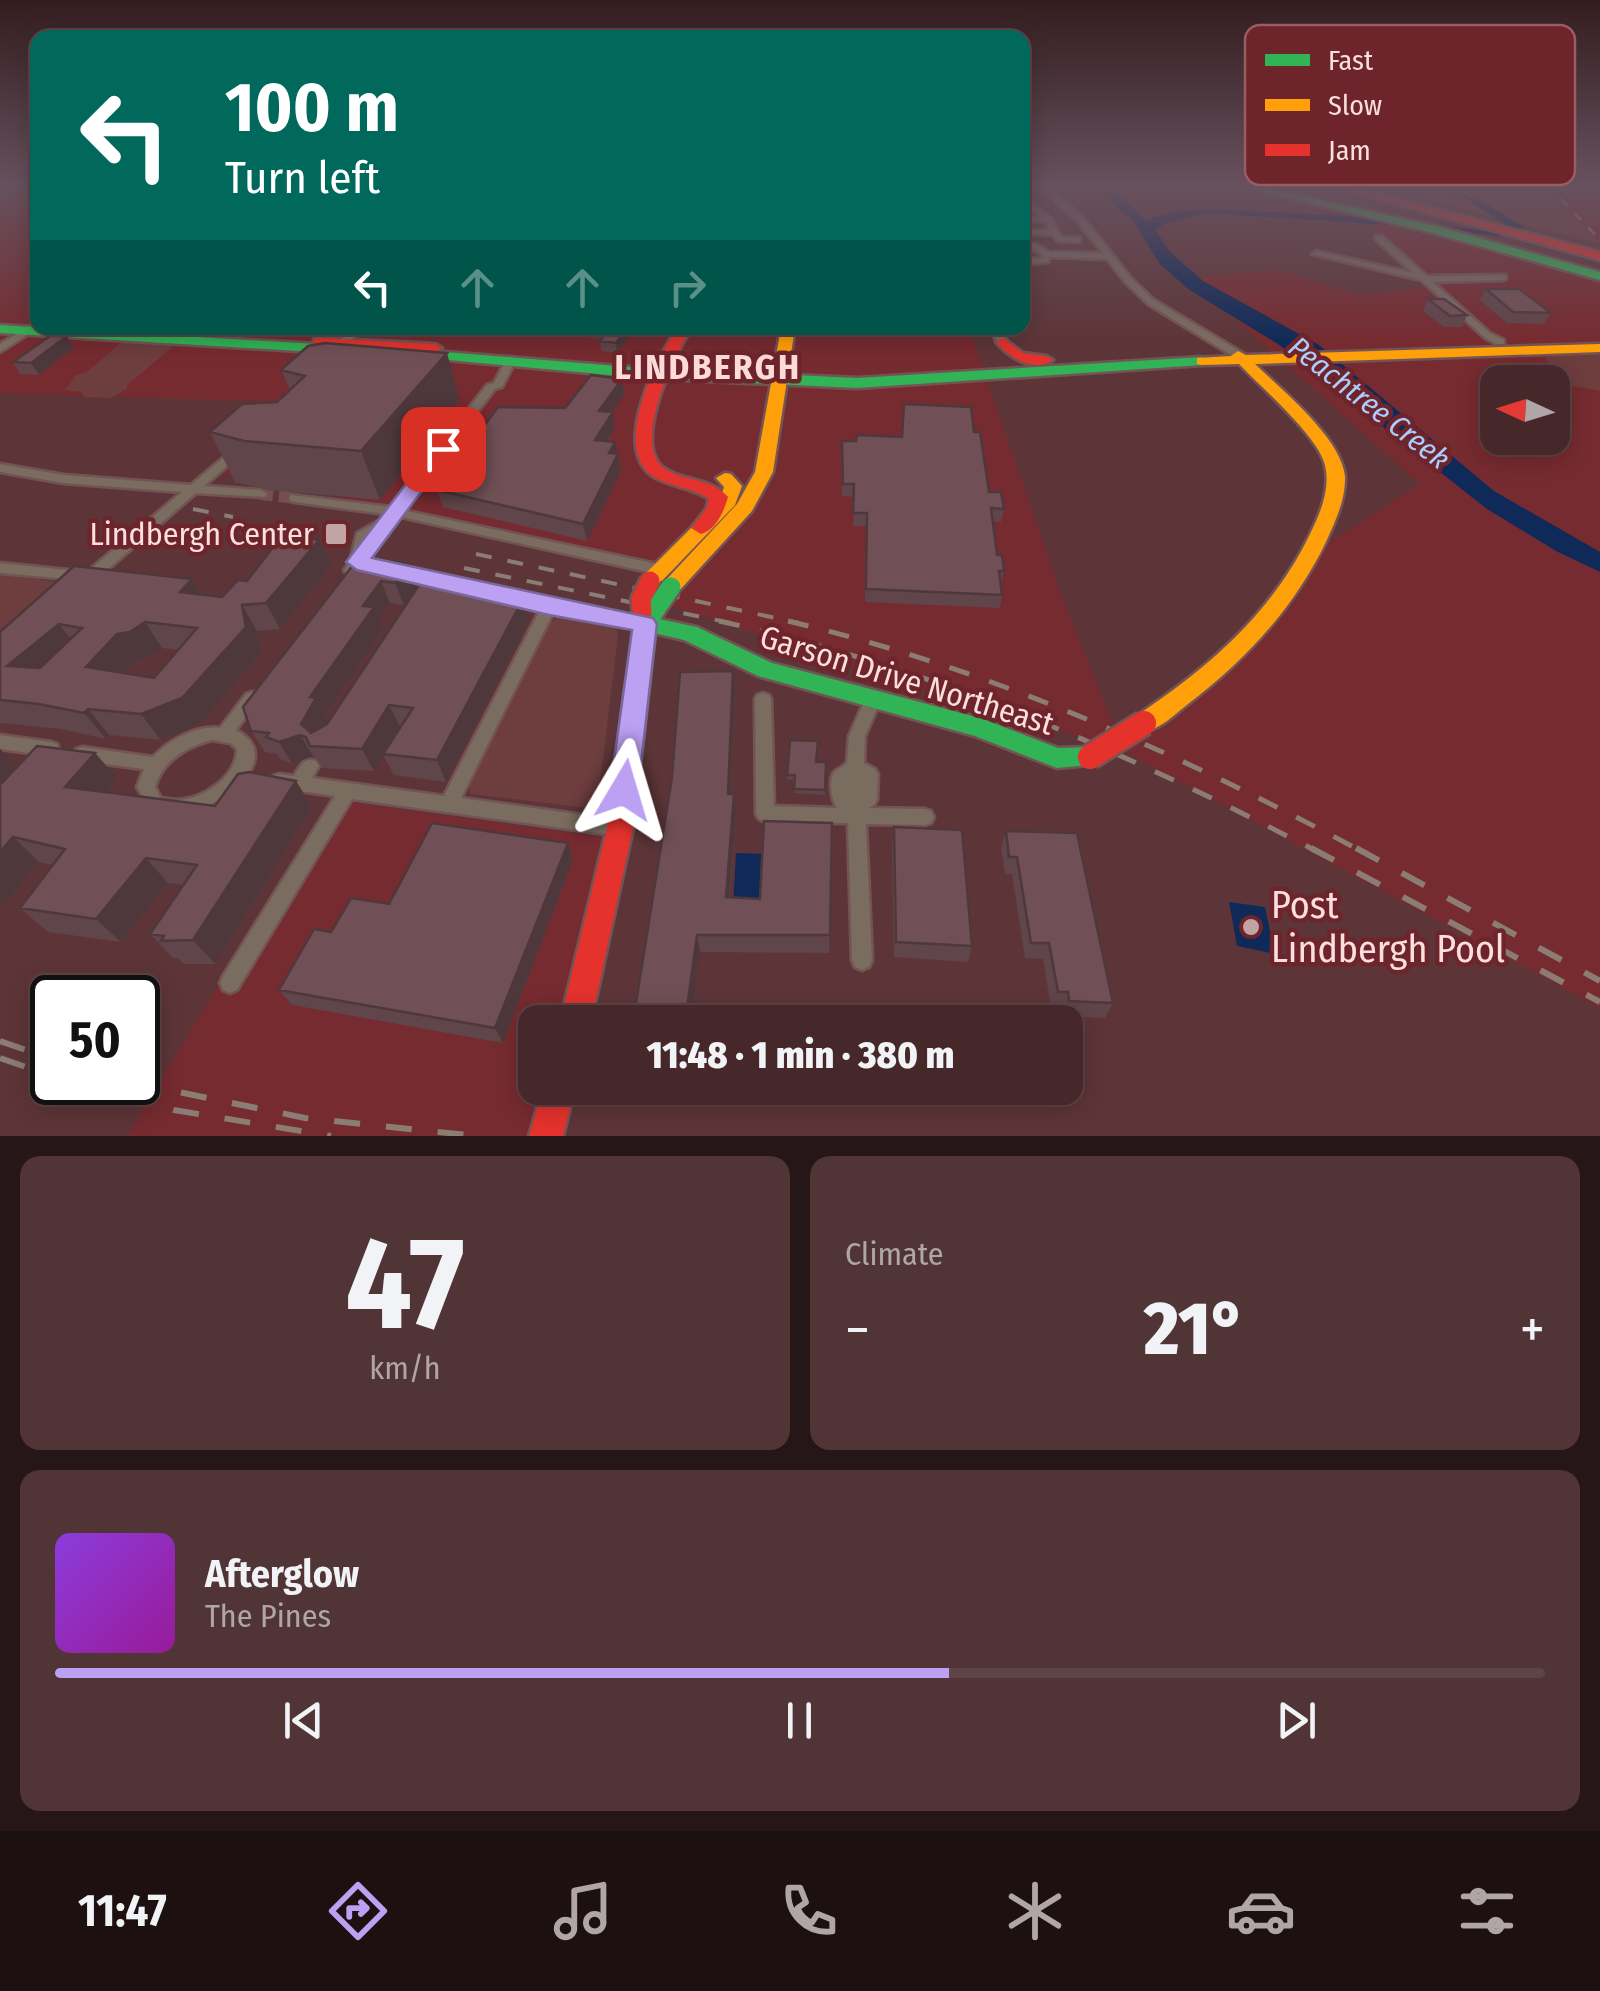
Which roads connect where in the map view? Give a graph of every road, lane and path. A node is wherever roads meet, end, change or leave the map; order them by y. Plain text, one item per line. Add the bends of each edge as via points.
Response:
1 (1057, 237) edge
2 (1094, 237) edge
3 (1471, 237) edge
4 (1493, 237) edge
5 (1539, 237) edge
6 (1379, 238) dead end
7 (1077, 240) dead end
8 (1030, 246) edge
9 (1048, 254) junction
10 (1316, 254) dead end
11 (1600, 254) edge
12 (1108, 256) junction
13 (1030, 261) edge
14 (1600, 266) edge
15 (1600, 276) edge
16 (1502, 277) dead end
17 (1427, 278) junction
18 (0, 325) edge
19 (30, 326) edge
20 (30, 329) edge
21 (149, 335) edge
22 (177, 335) edge
23 (680, 335) edge
24 (787, 335) edge
25 (998, 335) edge
26 (1500, 342) junction
27 (1600, 345) edge
28 (341, 346) edge
29 (301, 347) junction
30 (0, 349) edge
31 (369, 351) junction
32 (1370, 351) junction
33 (1252, 356) junction
34 (1128, 359) junction
35 (508, 364) junction
36 (1005, 367) junction
37 (657, 370) junction
38 (618, 372) junction
39 (779, 379) junction
40 (649, 401) junction
41 (246, 444) edge
42 (646, 453) junction
43 (0, 468) edge
44 (764, 472) junction
45 (725, 478) junction
46 (197, 487) junction
47 (261, 494) tunnel mouth
48 (294, 498) tunnel mouth
49 (390, 517) junction
50 (701, 528) junction
51 (357, 562) junction
52 (0, 568) edge
53 (654, 575) junction
54 (91, 576) junction
55 (434, 580) junction
56 (78, 588) edge
57 (336, 588) edge
58 (472, 588) edge
59 (491, 592) edge
60 (420, 601) edge
61 (549, 607) junction
62 (647, 616) junction
63 (258, 691) edge
64 (874, 697) junction
65 (764, 699) dead end
66 (226, 733) junction
67 (0, 742) edge
68 (156, 764) junction
69 (310, 766) dead end
70 (240, 775) junction
71 (299, 784) junction
72 (348, 790) junction
73 (449, 804) junction
74 (855, 811) junction
75 (924, 817) dead end
76 (620, 828) junction
77 (862, 960) dead end
78 (230, 982) dead end
79 (579, 1005) edge
80 (554, 1105) edge
81 (546, 1136) edge

1 - 7 street
2 - 12 street
3 - 15 main road
4 - 14 main road
5 - 11 main road
6 - 17 street
8 - 9 street
9 - 12 street
9 - 13 street
10 - 17 street
12 - 33 street via 1151,302
16 - 17 street
17 - 26 street
18 - 19 main road
20 - 30 street
21 - 29 main road
22 - 28 main road
23 - 37 main road
24 - 39 main road
25 - 34 main road via 1028,360
25 - 36 main road via 1011,358
26 - 27 main road
26 - 32 main road
27 - 32 main road
28 - 29 main road
28 - 31 main road
28 - 37 main road
29 - 31 main road via 320,355 318,374
31 - 35 main road
32 - 33 main road
33 - 34 main road
33 - 39 main road via 857,384
33 - 64 main road, Garson Drive Northeast, bridge via 1330,454 1333,504 1303,574 1280,606 1198,688 1090,757 1057,758
34 - 36 main road
35 - 38 main road
35 - 49 street
36 - 39 main road
37 - 38 main road
37 - 39 main road
37 - 40 main road
38 - 40 main road via 635,378
39 - 44 main road
40 - 42 main road
41 - 46 street
42 - 45 main road via 672,469
42 - 50 main road via 652,467 719,497
43 - 46 street
44 - 45 main road
44 - 62 main road, bridge via 736,518
45 - 50 main road via 732,486 729,501
46 - 47 street
46 - 54 street
48 - 49 street
49 - 51 street
49 - 53 street
50 - 53 main road
51 - 55 street
51 - 57 street
52 - 54 street
53 - 62 main road, bridge via 641,599
54 - 56 street
55 - 58 street
55 - 60 street
59 - 61 street
61 - 62 street
61 - 73 street
62 - 64 main road, Garson Drive Northeast via 766,670
62 - 76 main road
63 - 66 street
64 - 74 street via 858,736 855,768 868,774 868,800
65 - 74 street via 765,814
66 - 68 street via 181,743
66 - 70 street via 248,752
67 - 68 street
68 - 70 street via 148,797 167,808 215,797
69 - 71 street
70 - 71 street
71 - 72 street
72 - 73 street
72 - 78 street
73 - 76 street
74 - 75 street
74 - 77 street
76 - 79 main road
80 - 81 main road

